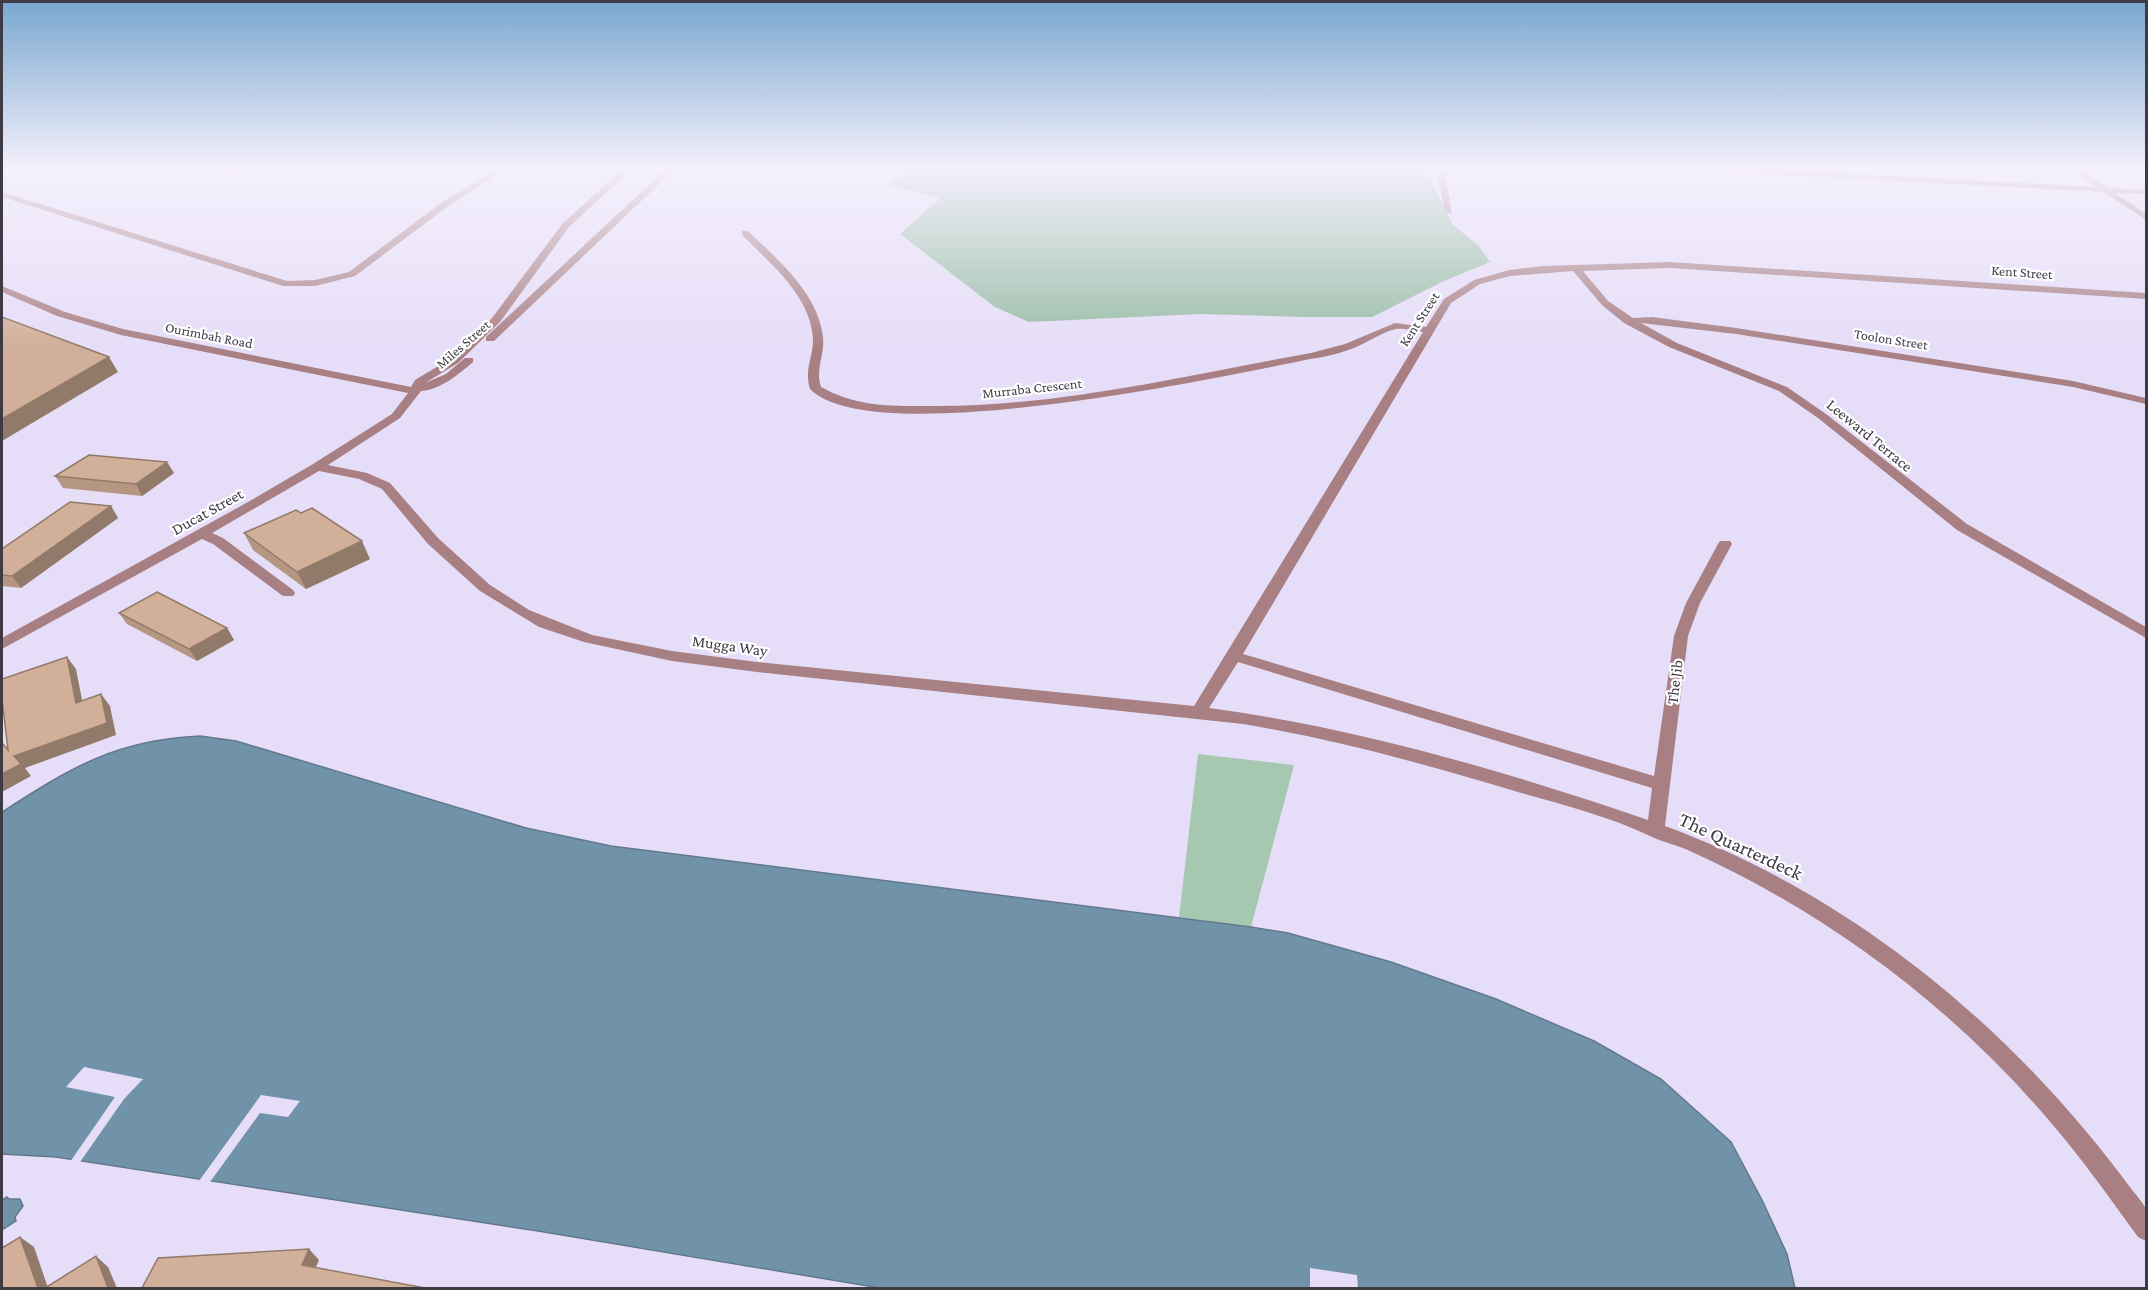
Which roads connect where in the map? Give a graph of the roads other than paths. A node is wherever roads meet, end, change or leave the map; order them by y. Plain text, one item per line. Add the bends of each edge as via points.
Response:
1 (116, 229) edge
2 (412, 229) edge
3 (563, 229) edge
4 (607, 229) edge
5 (745, 233) dead end
6 (1576, 268) junction
7 (2, 290) edge
8 (2146, 296) edge
9 (1628, 321) junction
10 (1428, 330) junction
11 (415, 391) junction
12 (2146, 401) edge
13 (317, 467) junction
14 (201, 534) junction
15 (1725, 544) dead end
16 (288, 593) dead end
17 (2146, 633) edge
18 (2, 643) edge
19 (1234, 656) junction
20 (1198, 711) junction
21 (1661, 784) junction
22 (1655, 831) junction
23 (2146, 1229) edge

1 - 2 street via 286,284 352,274
3 - 11 street, Miles Street via 486,330 454,360 421,380
4 - 11 street, Miles Street via 455,372
5 - 10 street, Murraba Crescent via 797,288 813,316 818,340 810,374 816,390 840,402 889,410 990,410 1076,399 1312,356 1349,346 1395,326
6 - 8 street, Kent Street via 1686,266
6 - 9 street, Leeward Terrace via 1605,303
6 - 10 street, Kent Street via 1525,271 1477,282 1447,301
7 - 11 street, Ourimbah Road via 121,332
9 - 12 street, Toolon Street via 1652,320 1900,356 2073,384
9 - 17 street, Leeward Terrace via 1674,345 1783,390 1822,416 1962,527
10 - 19 street, Kent Street
11 - 13 street, Ducat Street via 396,416
13 - 14 street, Ducat Street
13 - 20 street, Mugga Way via 365,477 389,487 431,539 505,604 535,621 579,636 723,663
14 - 16 street via 219,540
14 - 18 street, Ducat Street
15 - 21 street, The Jib via 1693,603 1681,636
19 - 20 street, Kent Street
19 - 21 street
20 - 22 street, The Quarterdeck via 1374,745
21 - 22 street, The Jib
22 - 23 street, The Quarterdeck via 1694,845 1782,888 1884,952 1920,980 1998,1050 2064,1120

